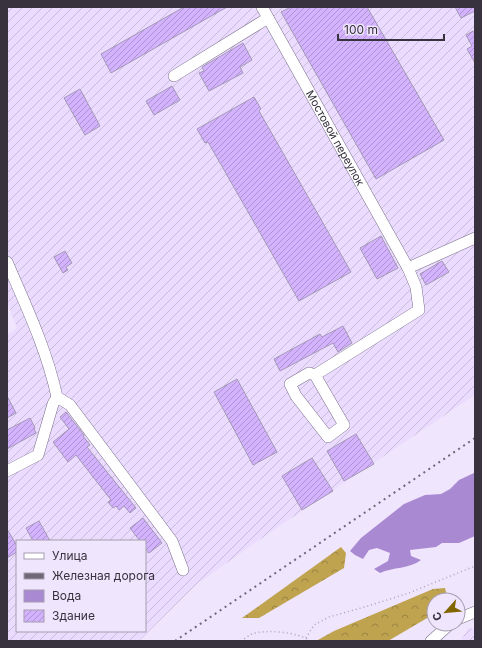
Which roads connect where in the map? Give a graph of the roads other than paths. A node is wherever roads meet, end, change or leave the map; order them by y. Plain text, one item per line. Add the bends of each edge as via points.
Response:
1 (262, 7) edge
2 (268, 18) junction
3 (174, 76) dead end
4 (475, 238) edge
5 (7, 262) edge
6 (408, 268) junction
7 (315, 375) junction
8 (57, 397) junction
9 (7, 471) edge
10 (183, 570) dead end
11 (441, 632) edge
12 (431, 641) edge

1 - 2 street, Мостовой переулок
2 - 3 street
2 - 6 street, Мостовой переулок
4 - 6 street
5 - 8 street via 37,331
6 - 7 street, Мостовой переулок via 416,287 418,310
7 - 7 street via 309,373 290,384 296,396 328,437 344,425
8 - 9 street via 52,404 38,455
8 - 10 street via 70,406 172,540
11 - 12 street

